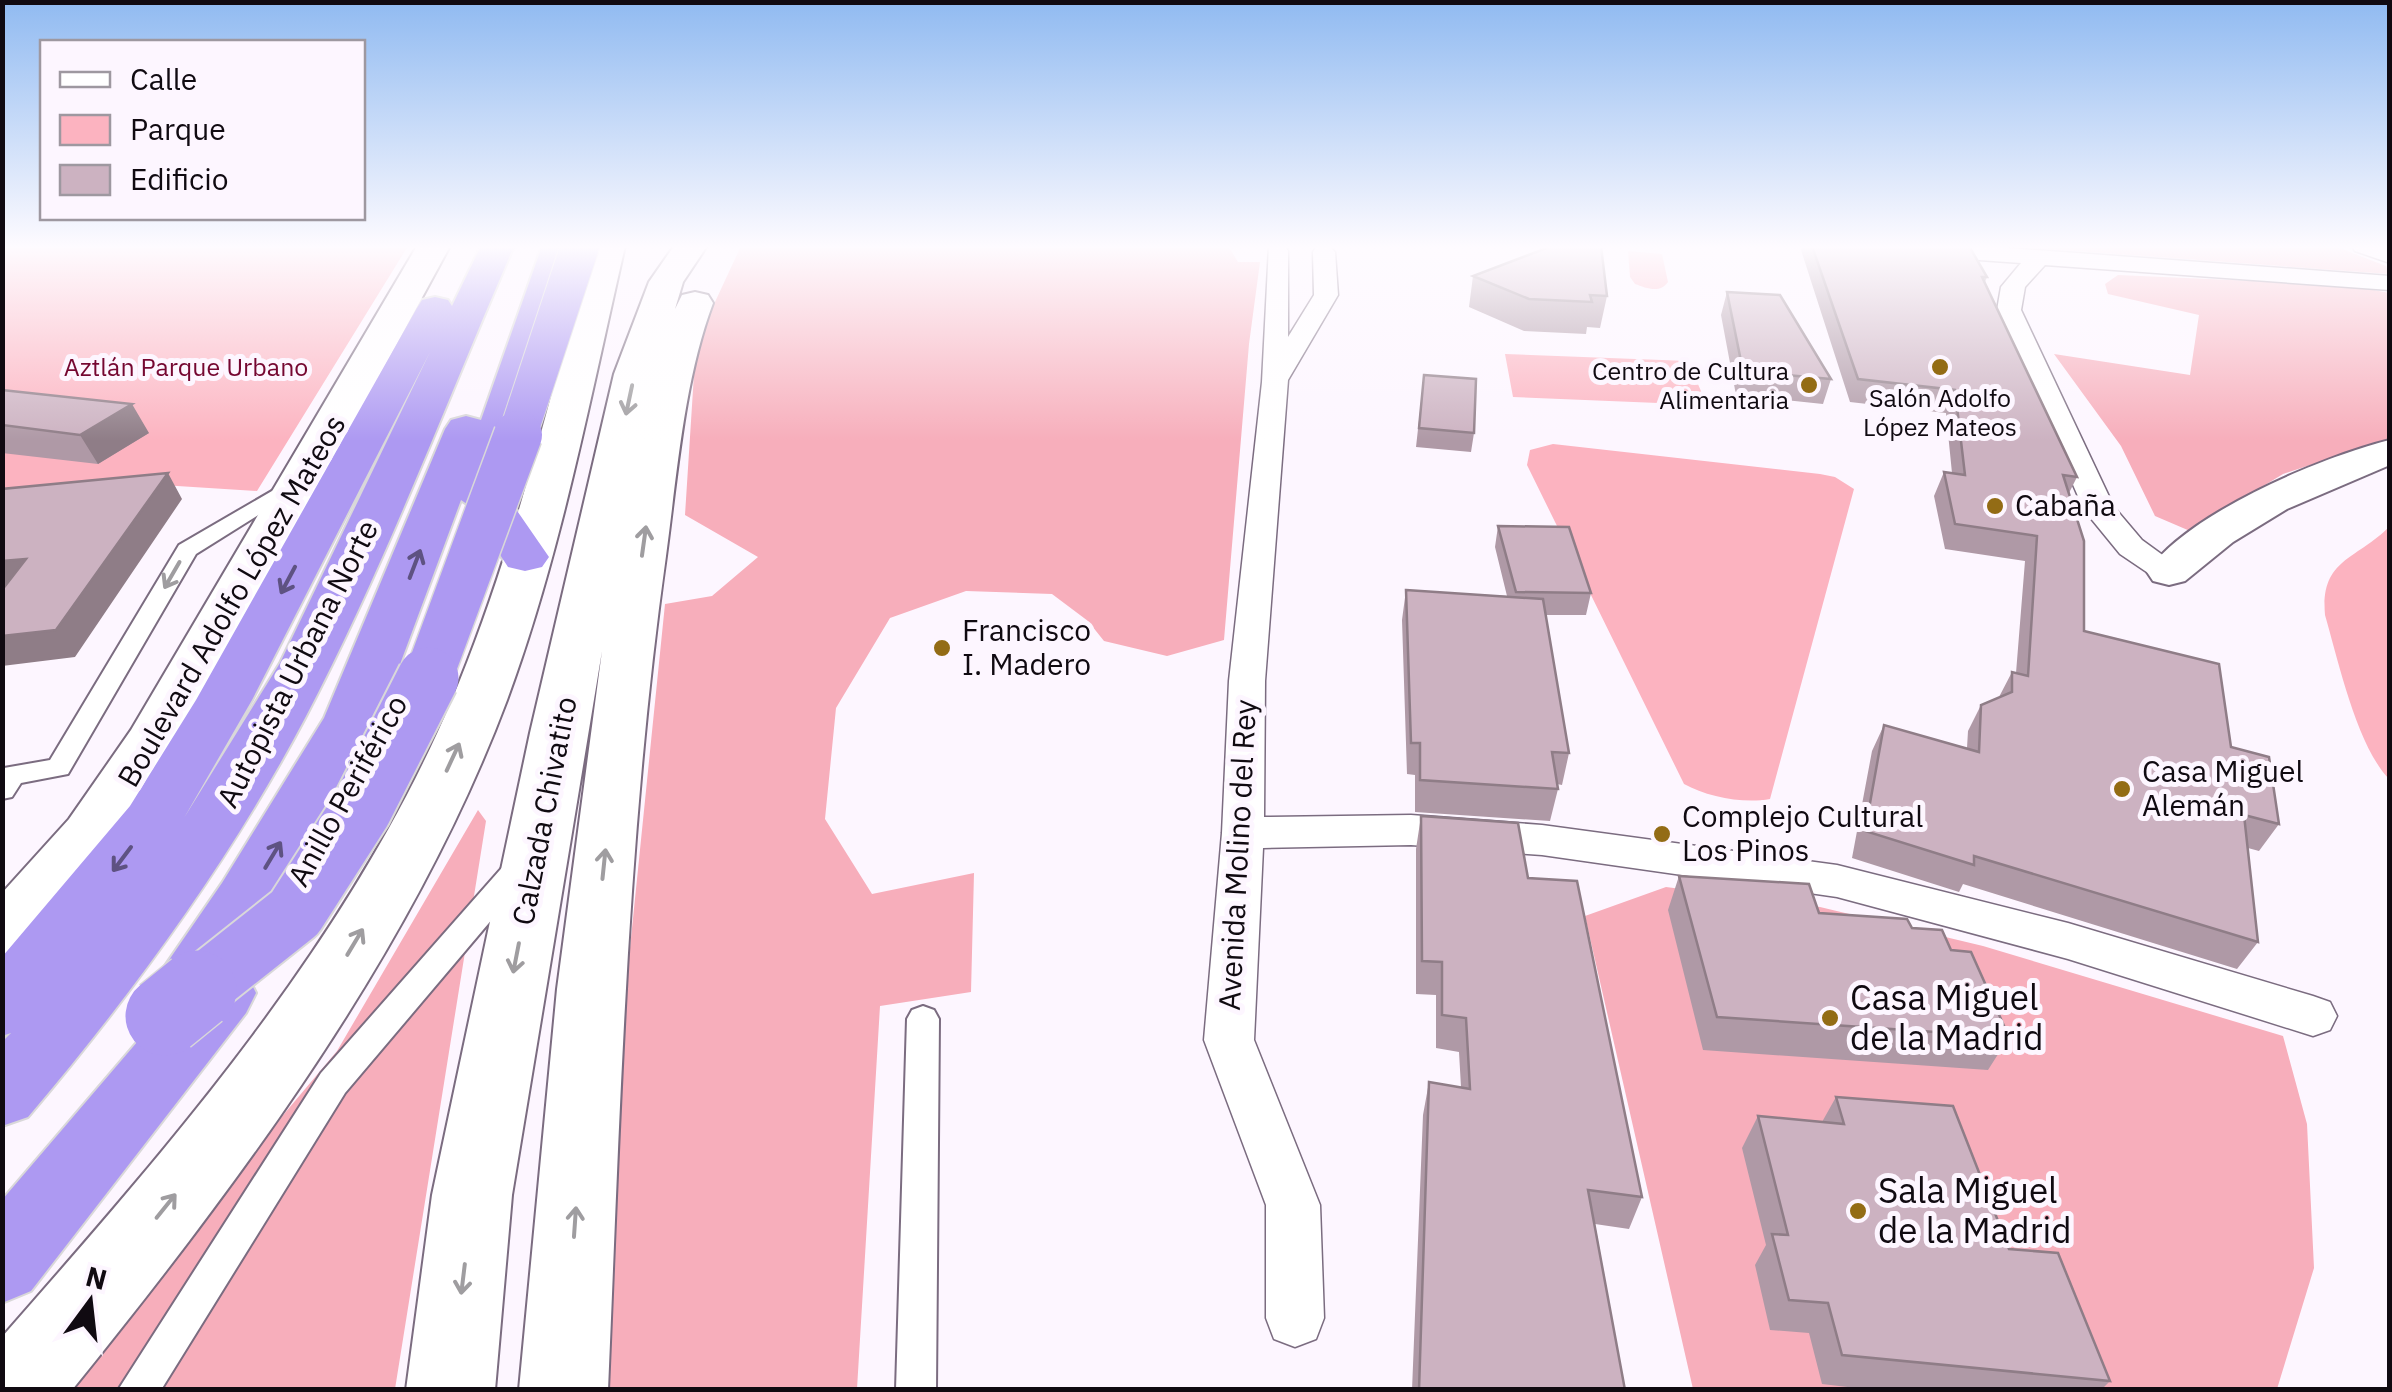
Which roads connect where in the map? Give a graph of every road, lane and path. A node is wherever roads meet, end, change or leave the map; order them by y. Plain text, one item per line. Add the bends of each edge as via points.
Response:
1 (398, 311) edge
2 (430, 311) edge
3 (453, 311) edge
4 (468, 311) edge
5 (512, 311) edge
6 (538, 311) edge
7 (559, 311) edge
8 (591, 311) edge
9 (656, 311) edge
10 (692, 311) edge
11 (1276, 311) edge
12 (1317, 311) edge
13 (2010, 311) edge
14 (1274, 382) junction
15 (2390, 452) edge
16 (305, 478) junction
17 (479, 488) junction
18 (524, 557) junction
19 (2169, 572) joint
20 (2, 790) edge
21 (1243, 833) junction
22 (537, 847) junction
23 (2, 938) edge
24 (2, 1007) edge
25 (165, 1016) junction
26 (2313, 1016) dead end
27 (923, 1019) dead end
28 (2, 1073) edge
29 (2, 1094) edge
30 (2, 1211) edge
31 (2, 1263) edge
32 (1295, 1318) dead end
33 (15, 1390) edge
34 (138, 1390) edge
35 (450, 1390) edge
36 (563, 1390) edge
37 (916, 1390) edge

1 - 16 main road, Boulevard Adolfo López Mateos
2 -> 24 highway via 224,700 152,821
3 - 28 highway via 260,720 172,863 82,984
4 - 29 highway, Autopista Urbana Norte via 354,563 216,822 80,1008
25 -> 5 highway, Autopista Urbana Norte, bridge via 245,900 352,718
6 - 17 highway, Anillo Periférico
7 - 25 highway, bridge via 427,680 369,795 295,913
8 - 18 main road
9 -> 22 main road, Calzada Chivatito via 634,374
36 -> 10 main road, Calzada Chivatito via 616,739 651,492
11 - 14 street, Avenida Molino del Rey
12 - 14 street, Avenida Molino del Rey
13 - 19 street via 2100,510 2131,547
14 - 21 street, Avenida Molino del Rey via 1246,681
15 - 19 street via 2312,480 2248,514
16 -> 20 lane via 187,550 59,768 14,775
16 - 23 main road, Boulevard Adolfo López Mateos via 124,789
17 - 18 highway
17 - 31 highway, Anillo Periférico via 451,580 404,690 308,870 206,1014
33 -> 18 main road via 206,1156 324,994 412,846 460,742 483,691
21 - 26 street via 1412,830 1542,840 1837,882 2068,941
21 - 32 street, Avenida Molino del Rey via 1229,1040 1293,1205
22 - 34 lane via 333,1083
22 -> 35 main road, Calzada Chivatito via 472,1195
25 - 30 highway, Autopista Urbana Norte
27 - 37 lane

